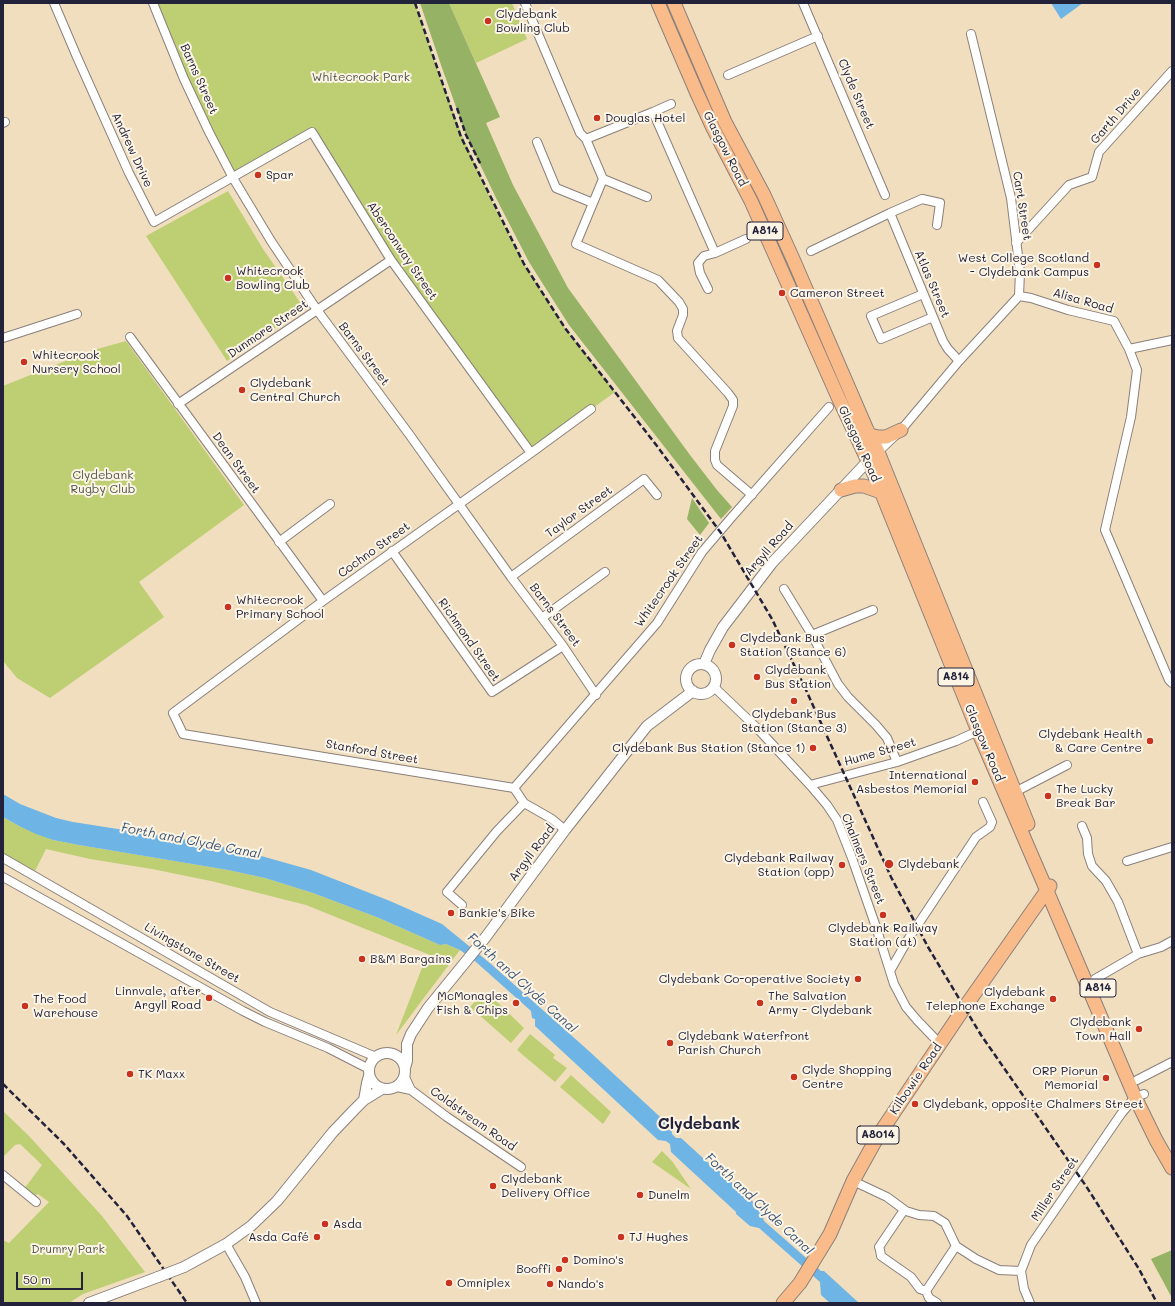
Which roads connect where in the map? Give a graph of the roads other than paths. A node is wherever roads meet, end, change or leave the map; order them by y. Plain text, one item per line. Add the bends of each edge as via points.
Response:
1 (54, 3) edge
2 (153, 3) edge
3 (525, 3) edge
4 (658, 3) edge
5 (674, 3) edge
6 (802, 3) edge
7 (971, 34) dead end
8 (818, 36) junction
9 (1172, 71) edge
10 (728, 75) dead end
11 (670, 104) dead end
12 (653, 112) junction
13 (586, 139) junction
14 (537, 142) dead end
15 (233, 178) junction
16 (603, 179) junction
17 (886, 195) dead end
18 (647, 197) dead end
19 (593, 203) junction
20 (890, 213) junction
21 (937, 224) dead end
22 (746, 239) dead end
23 (1016, 243) junction
24 (811, 251) dead end
25 (715, 253) junction
26 (391, 260) junction
27 (708, 289) dead end
28 (923, 294) junction
29 (1019, 296) junction
30 (317, 310) junction
31 (77, 314) dead end
32 (933, 317) junction
33 (130, 337) dead end
34 (3, 338) edge
35 (1172, 340) edge
36 (1129, 349) junction
37 (959, 361) junction
38 (178, 404) junction
39 (829, 407) dead end
40 (591, 409) dead end
41 (901, 430) junction
42 (870, 436) junction
43 (878, 452) junction
44 (531, 453) junction
45 (867, 462) junction
46 (841, 490) junction
47 (881, 492) junction
48 (752, 495) junction
49 (657, 496) dead end
50 (330, 504) dead end
51 (459, 505) junction
52 (279, 542) junction
53 (392, 551) junction
54 (605, 572) dead end
55 (511, 577) junction
56 (784, 589) dead end
57 (323, 601) junction
58 (873, 610) dead end
59 (542, 618) junction
60 (812, 635) junction
61 (563, 646) junction
62 (704, 664) junction
63 (1172, 683) edge
64 (714, 687) junction
65 (693, 691) junction
66 (596, 695) junction
67 (173, 713) joint
68 (984, 729) junction
69 (897, 762) junction
70 (1066, 765) dead end
71 (810, 785) junction
72 (514, 788) junction
73 (1015, 792) junction
74 (983, 802) dead end
75 (524, 803) junction
76 (1082, 826) dead end
77 (565, 830) junction
78 (1172, 847) edge
79 (3, 858) edge
80 (1127, 861) dead end
81 (3, 877) edge
82 (1050, 887) junction
83 (462, 905) dead end
84 (1172, 941) edge
85 (1138, 954) junction
86 (890, 971) junction
87 (1095, 979) junction
88 (407, 1044) junction
89 (940, 1044) junction
90 (392, 1054) junction
91 (376, 1057) junction
92 (1172, 1062) edge
93 (405, 1072) junction
94 (369, 1073) junction
95 (1137, 1080) junction
96 (396, 1087) junction
97 (382, 1089) junction
98 (411, 1090) junction
99 (1140, 1096) junction
100 (364, 1100) junction
101 (1172, 1156) edge
102 (521, 1167) dead end
103 (1172, 1168) edge
104 (3, 1175) edge
105 (853, 1181) junction
106 (36, 1202) dead end
107 (904, 1210) junction
108 (226, 1244) junction
109 (956, 1246) junction
110 (1021, 1271) junction
111 (926, 1291) junction
112 (89, 1303) edge
113 (256, 1303) edge
114 (783, 1303) edge
115 (937, 1303) edge
116 (1030, 1303) edge

1 - 15 street, Andrew Drive via 129,173 154,222
2 - 15 street, Barns Street via 184,79
3 - 13 street via 580,133
4 - 45 main road, Glasgow Road / A814 via 699,97 751,201
5 - 42 main road, Glasgow Road / A814 via 726,122 793,259
6 - 8 street, Clyde Street
7 - 23 street, Cart Street via 1011,198
8 - 10 street
8 - 17 street, Clyde Street
9 - 23 street, Garth Drive via 1099,152 1092,177 1069,185
11 - 12 street
12 - 13 street
12 - 25 street
13 - 16 street
14 - 19 street via 556,188
15 - 26 street, Aberconway Street via 312,132
15 - 30 street, Barns Street
16 - 18 street
16 - 19 street
19 - 48 street via 576,244 658,280 679,302 683,315 677,331 678,338 733,400 715,451 716,464
20 - 21 street via 922,199 934,201 940,203
20 - 24 street
20 - 28 street, Atlas Street
22 - 25 street
23 - 29 street, Cart Street via 1020,272
25 - 27 street via 704,256 698,264
26 - 30 street, Dunmore Street
26 - 44 street, Aberconway Street
28 - 32 street, Atlas Street
28 - 32 street via 871,316 880,339
29 - 36 street, Alisa Road via 1114,321
29 - 37 street
30 - 38 street, Dunmore Street
30 - 51 street, Barns Street
31 - 34 street
32 - 37 street, Atlas Street via 943,341
33 - 38 street, Dean Street
35 - 36 street
36 - 63 street, Alisa Road via 1137,370 1132,409 1105,530
37 - 41 street
38 - 52 street, Dean Street
39 - 48 street, Whitecrook Street
40 - 44 street, Cochno Street
41 - 42 main road via 886,437
41 - 43 street
42 - 43 main road, Glasgow Road / A814
43 - 45 main road
43 - 68 main road, Glasgow Road / A814
44 - 51 street, Cochno Street
45 - 46 street, Argyll Road
45 - 47 main road, Glasgow Road / A814
46 - 47 main road via 864,486
46 - 62 street, Argyll Road via 776,559 750,591 723,627
47 - 68 main road, Glasgow Road / A814
48 - 66 street, Whitecrook Street via 702,552 657,623
49 - 55 street, Taylor Street via 644,480
50 - 52 street
51 - 53 street, Cochno Street
51 - 55 street, Barns Street
52 - 57 street, Dean Street
53 - 57 street, Cochno Street
53 - 61 street, Richmond Street via 492,692
54 - 59 street
55 - 59 street, Barns Street
56 - 60 street
57 - 67 street, Cochno Street
58 - 60 street
59 - 61 street, Barns Street
60 - 69 street via 838,684 848,698 887,738
61 - 66 street, Barns Street
62 - 64 street via 714,671
62 - 65 street via 689,671 687,682
64 - 65 street via 699,694
64 - 71 street, Chalmers Street via 758,729
65 - 77 street, Argyll Road via 647,726
66 - 72 street, Whitecrook Street
67 - 72 street, Stanford Street via 183,734
68 - 69 street, Hume Street
68 - 73 main road, Glasgow Road / A814
68 - 82 main road, Glasgow Road / A814
69 - 71 street, Hume Street
70 - 73 street
71 - 86 street, Chalmers Street via 837,820
72 - 75 street
73 - 82 main road, Glasgow Road / A814
74 - 86 street via 992,822 990,826 976,837
75 - 77 street via 552,819
75 - 83 street via 497,831 447,892
76 - 85 street via 1092,866 1106,881 1118,902
77 - 88 street, Argyll Road via 485,938 428,1008
78 - 80 street
79 - 91 street, Livingstone Street via 270,1012
81 - 94 street, Livingstone Street via 243,1011 328,1048
82 - 87 main road, A814
82 - 89 main road, Kilbowie Road / A8014
82 - 99 main road, A814
84 - 85 street
85 - 87 street
86 - 89 street, Chalmers Street via 906,1007
87 - 95 main road, A814
88 - 90 street, Argyll Road
88 - 93 street, Argyll Road
89 - 105 main road, Kilbowie Road / A8014 via 878,1136
90 - 91 street via 381,1054
90 - 93 street via 402,1062
91 - 94 street via 372,1060
92 - 95 street
93 - 96 street
93 - 98 street, Coldstream Road
94 - 97 street via 374,1084
94 - 100 street
95 - 99 main road, A814
96 - 97 street
96 - 98 street, Coldstream Road
97 - 100 street
98 - 102 street, Coldstream Road
99 - 101 main road, A814
99 - 103 main road, A814 via 1156,1140
99 - 110 street, Miller Street via 1120,1114 1031,1245
100 - 108 street via 333,1132 277,1201 251,1226
104 - 106 street
105 - 107 street via 887,1197
105 - 114 main road, Kilbowie Road / A8014 via 830,1234 800,1283
107 - 109 street via 934,1216 945,1223
107 - 111 street via 879,1247 881,1256 911,1277 920,1289
108 - 112 street, bridge via 184,1267
108 - 113 street
109 - 110 street via 999,1270
109 - 111 street
110 - 116 street
111 - 115 street via 929,1298

